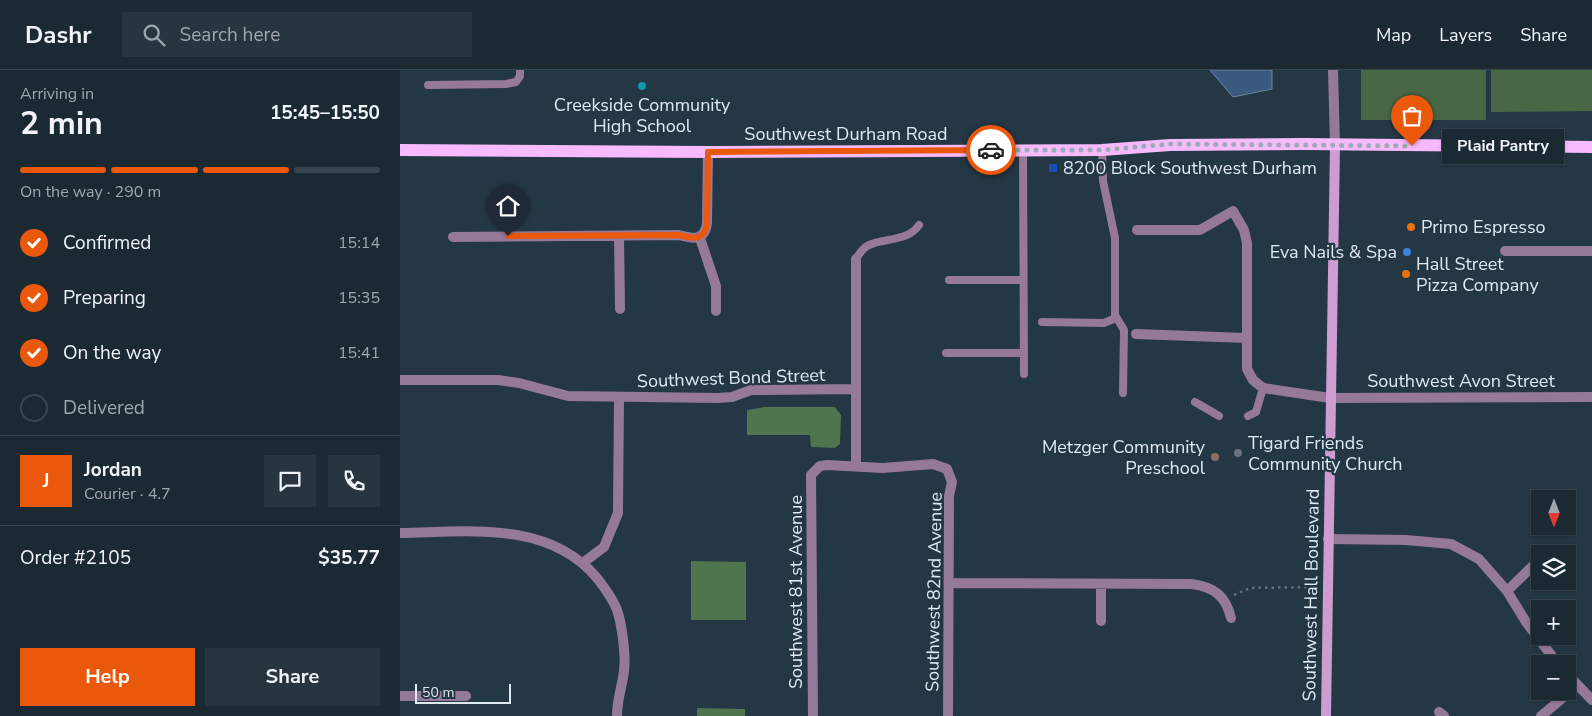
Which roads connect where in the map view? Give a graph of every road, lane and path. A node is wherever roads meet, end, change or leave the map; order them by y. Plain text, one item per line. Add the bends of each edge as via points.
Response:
1 (520, 70) edge
2 (1333, 70) edge
3 (428, 85) dead end
4 (1335, 145) junction
5 (1592, 147) edge
6 (400, 150) edge
7 (1023, 150) junction
8 (1102, 150) junction
9 (708, 152) junction
10 (919, 225) dead end
11 (1137, 230) dead end
12 (619, 236) junction
13 (453, 237) dead end
14 (700, 238) junction
15 (1505, 251) dead end
16 (1592, 251) edge
17 (856, 259) joint
18 (949, 280) dead end
19 (1023, 280) junction
20 (620, 309) dead end
21 (716, 311) dead end
22 (1116, 318) junction
23 (1042, 322) dead end
24 (1136, 334) dead end
25 (1246, 338) junction
26 (946, 353) dead end
27 (1024, 353) junction
28 (1024, 374) dead end
29 (400, 380) edge
30 (1262, 388) junction
31 (856, 389) junction
32 (1123, 393) dead end
33 (619, 398) junction
34 (1330, 398) junction
35 (1592, 398) edge
36 (1195, 402) dead end
37 (1219, 416) dead end
38 (1248, 416) dead end
39 (856, 466) junction
40 (400, 533) edge
41 (1328, 539) junction
42 (584, 562) junction
43 (1531, 567) edge
44 (949, 583) junction
45 (1101, 584) junction
46 (1328, 586) junction
47 (1507, 590) junction
48 (1225, 600) junction
49 (1231, 618) dead end
50 (1101, 621) dead end
51 (1551, 655) edge
52 (1577, 686) joint
53 (400, 696) edge
54 (466, 696) dead end
55 (1592, 700) edge
56 (617, 716) edge
57 (813, 716) edge
58 (948, 716) edge
59 (1326, 716) edge
60 (1541, 716) edge

1 - 3 lane via 516,82 506,84
2 - 4 street
4 - 5 main road, Southwest Durham Road
4 - 8 main road, Southwest Durham Road via 1170,144
4 - 34 main road, Southwest Hall Boulevard
6 - 9 main road, Southwest Durham Road
7 - 8 main road, Southwest Durham Road
7 - 9 main road, Southwest Durham Road
7 - 19 lane
8 - 22 lane via 1103,181 1115,238
9 - 14 street via 707,223
10 - 17 lane via 908,235 867,245
11 - 25 street via 1200,230 1234,211 1247,243
12 - 13 street
12 - 14 street
12 - 20 street
14 - 21 street via 716,286
15 - 16 street
17 - 31 street
18 - 19 lane
19 - 27 lane
22 - 23 lane via 1104,323
22 - 32 lane via 1124,330
24 - 25 street
25 - 30 street via 1247,369
26 - 27 lane
27 - 28 lane
29 - 33 street, Southwest Bond Street via 498,380 568,396
30 - 34 street, Southwest Avon Street
30 - 38 lane via 1256,412
31 - 33 street, Southwest Bond Street via 751,390 718,398
31 - 39 street
33 - 42 street via 618,513 604,547
34 - 35 street, Southwest Avon Street
34 - 41 main road, Southwest Hall Boulevard
36 - 37 lane
39 - 44 street, Southwest 82nd Avenue via 883,468 933,464 947,470 952,482 949,496
39 - 57 street, Southwest 81st Avenue via 827,465 815,469 811,475
40 - 42 street via 500,532 530,536
41 - 46 main road, Southwest Hall Boulevard
41 - 47 street via 1451,544 1479,559
42 - 56 street via 617,610 624,670 617,697
43 - 47 street
44 - 45 street
44 - 58 street, Southwest 82nd Avenue
45 - 48 street via 1192,584 1212,588
45 - 50 street
46 - 48 path via 1250,588
46 - 59 main road, Southwest Hall Boulevard
47 - 51 street
48 - 49 street
52 - 55 street
52 - 60 street
53 - 54 street

